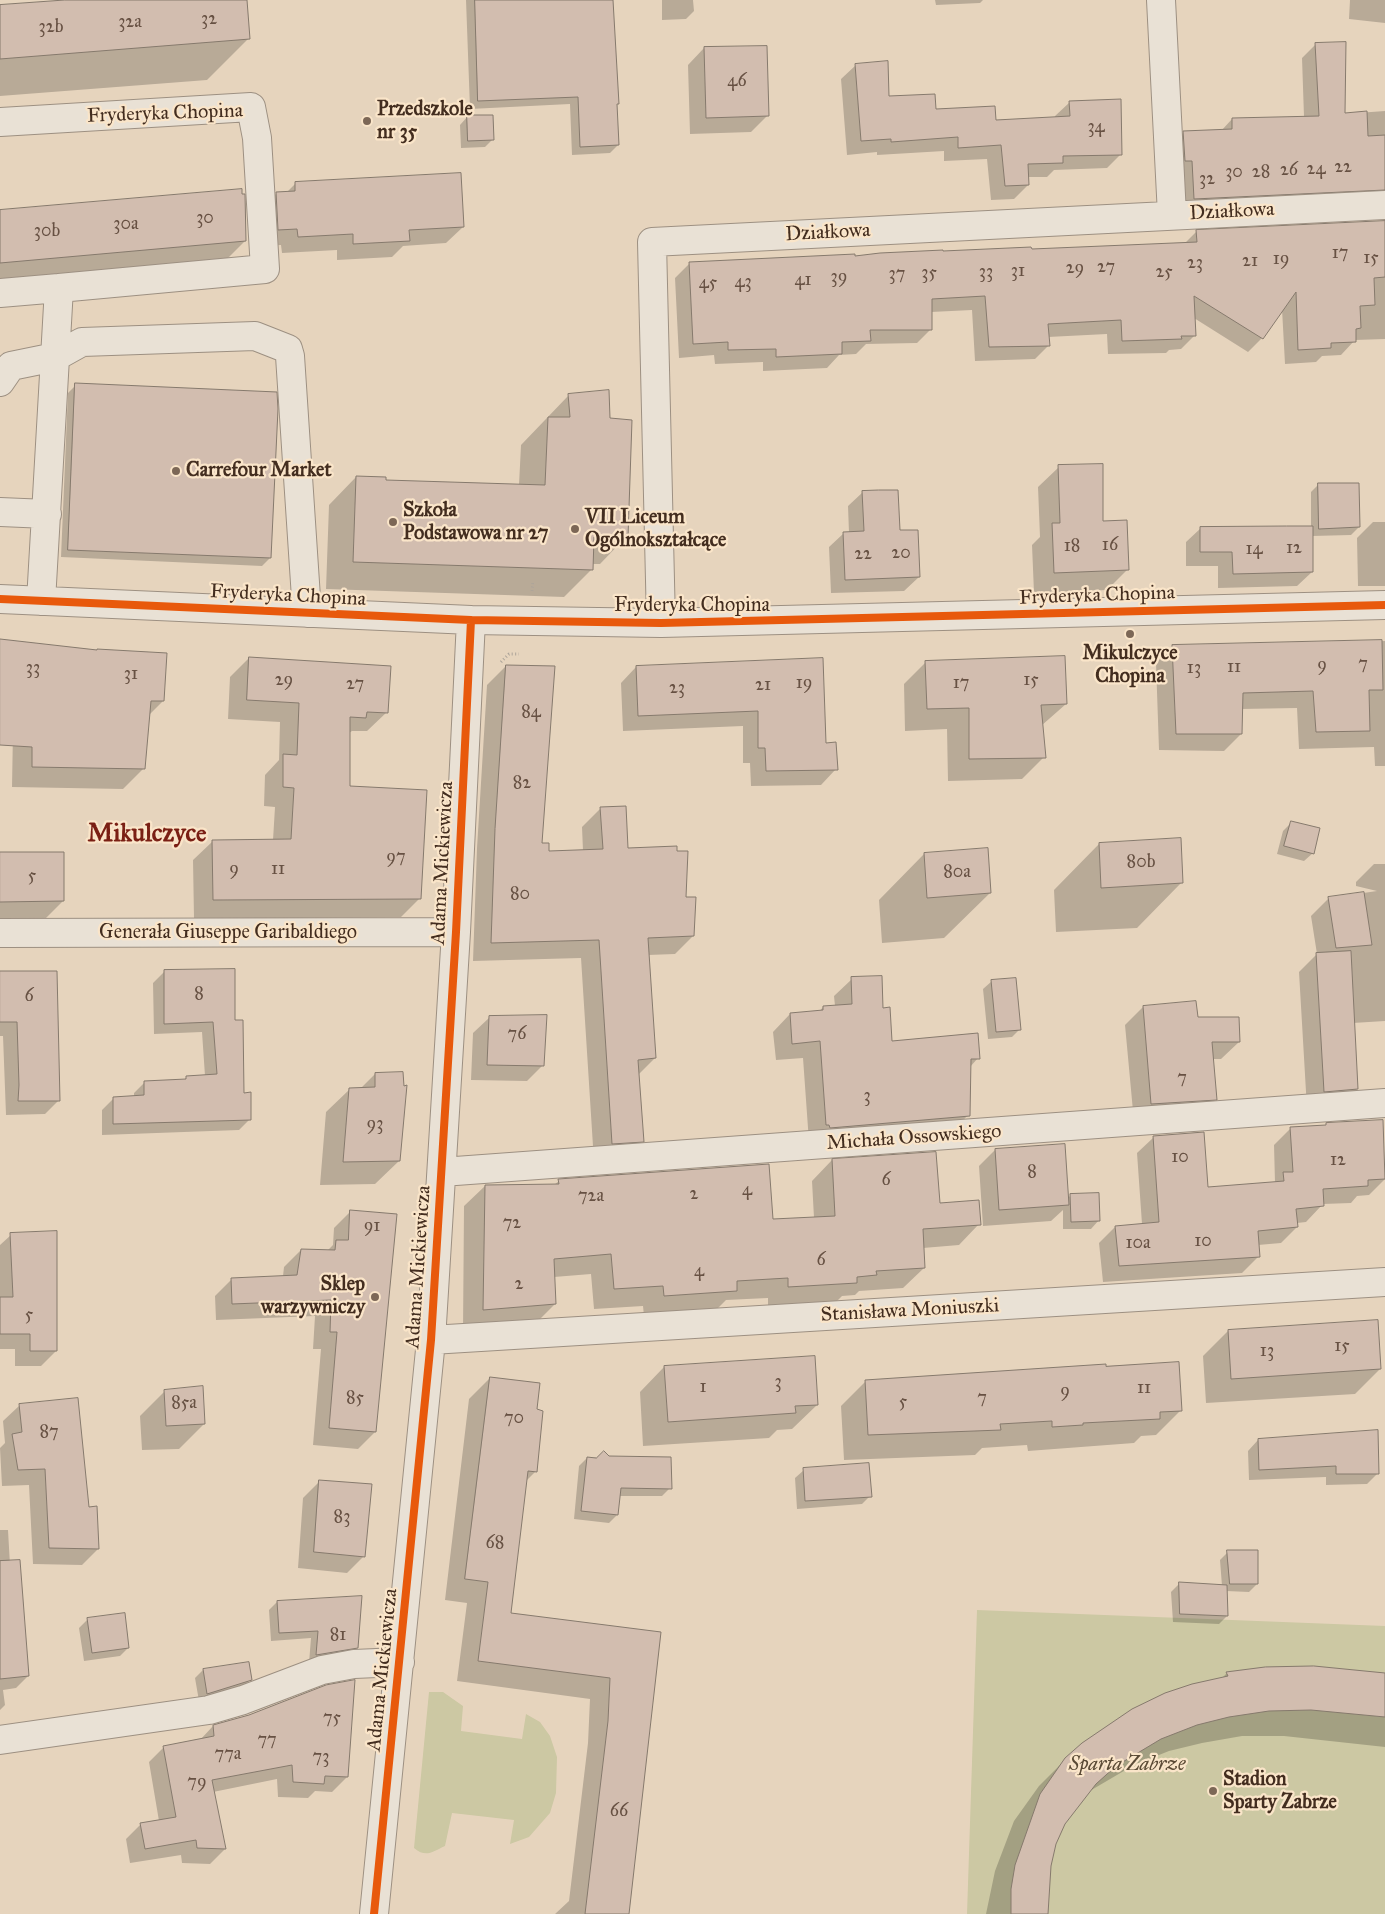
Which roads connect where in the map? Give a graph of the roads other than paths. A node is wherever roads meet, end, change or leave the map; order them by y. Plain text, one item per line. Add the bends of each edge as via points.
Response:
1 (1160, 0) edge
2 (0, 122) edge
3 (1385, 206) edge
4 (1172, 215) junction
5 (59, 288) junction
6 (0, 293) edge
7 (56, 357) junction
8 (0, 382) edge
9 (0, 512) edge
10 (47, 514) junction
11 (0, 599) edge
12 (41, 600) junction
13 (1385, 605) edge
14 (307, 613) junction
15 (471, 620) junction
16 (661, 623) junction
17 (456, 932) junction
18 (0, 933) edge
19 (1385, 1104) edge
20 (442, 1172) junction
21 (1384, 1281) edge
22 (431, 1340) junction
23 (400, 1662) junction
24 (0, 1740) edge
25 (374, 1914) edge

1 - 4 street
2 - 5 street, Fryderyka Chopina via 251,107 257,138 265,269
3 - 4 street, Działkowa
4 - 16 street, Działkowa via 652,242
5 - 6 street
5 - 7 street
7 - 8 street via 11,366
7 - 10 street
7 - 14 street via 76,344 92,341 255,336 288,349
9 - 10 street
10 - 12 street
11 - 12 street, Fryderyka Chopina
12 - 14 street, Fryderyka Chopina
13 - 16 street, Fryderyka Chopina
14 - 15 street, Fryderyka Chopina
15 - 16 street, Fryderyka Chopina
15 - 17 street, Adama Mickiewicza
17 - 18 street, Generała Giuseppe Garibaldiego
17 - 20 street, Adama Mickiewicza
19 - 20 street, Michała Ossowskiego
20 - 22 street, Adama Mickiewicza
21 - 22 street, Stanisława Moniuszki
22 - 23 street, Adama Mickiewicza
23 - 24 street via 354,1664 322,1670 209,1710
23 - 25 street, Adama Mickiewicza

